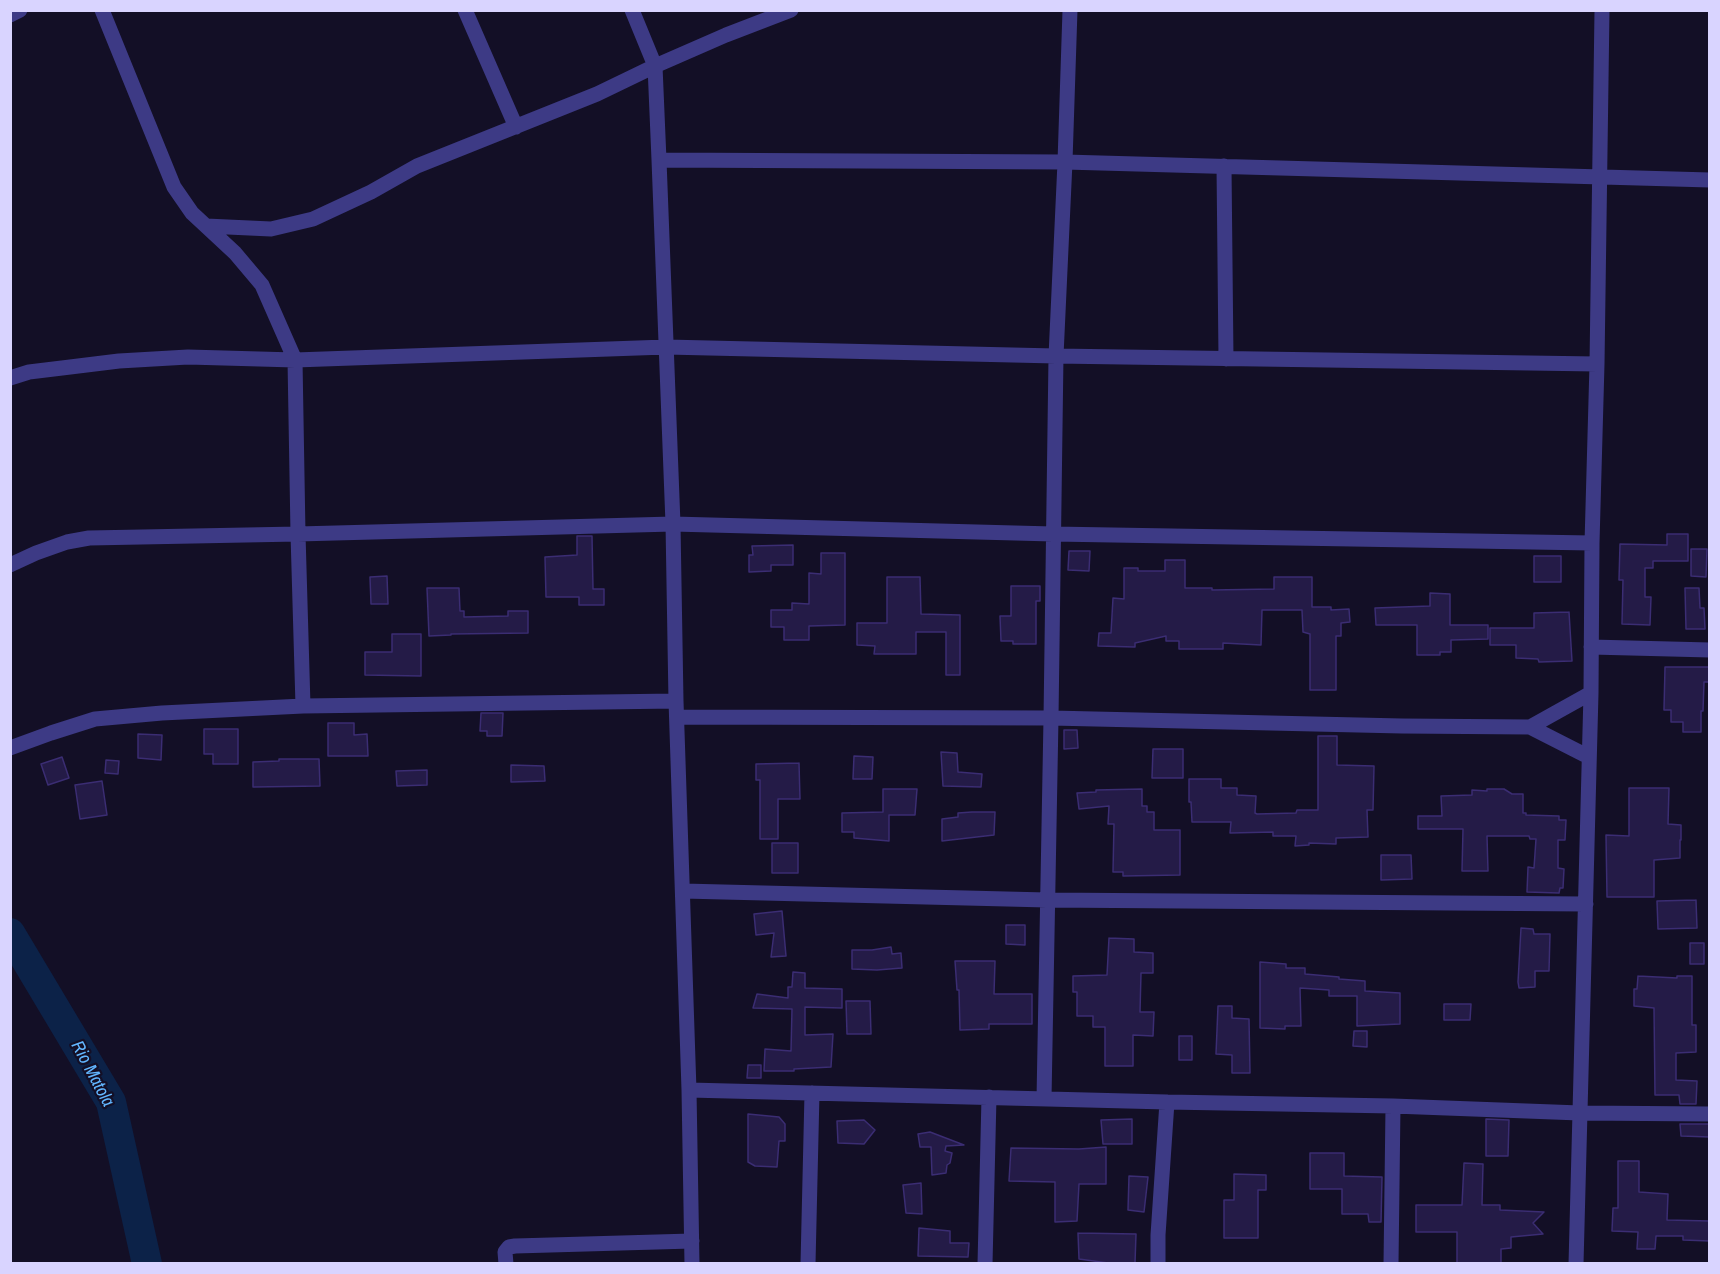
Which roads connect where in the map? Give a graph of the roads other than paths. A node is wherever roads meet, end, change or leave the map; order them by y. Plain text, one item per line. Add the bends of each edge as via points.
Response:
1 (20, 10) edge
2 (102, 10) edge
3 (465, 10) edge
4 (632, 10) edge
5 (790, 10) edge
6 (1070, 10) edge
7 (1602, 10) edge
8 (10, 15) edge
9 (654, 66) junction
10 (516, 127) junction
11 (659, 160) junction
12 (1065, 162) junction
13 (1224, 166) junction
14 (1600, 176) junction
15 (1710, 180) edge
16 (206, 226) junction
17 (666, 347) junction
18 (1056, 356) junction
19 (1226, 359) junction
20 (295, 360) junction
21 (1597, 364) junction
22 (10, 378) edge
23 (673, 524) junction
24 (298, 534) junction
25 (1053, 534) junction
26 (1592, 543) junction
27 (10, 565) edge
28 (1591, 647) junction
29 (1710, 650) edge
30 (1591, 693) junction
31 (676, 701) junction
32 (303, 706) junction
33 (678, 717) junction
34 (1052, 718) junction
35 (1530, 727) junction
36 (10, 748) edge
37 (1589, 758) junction
38 (683, 891) junction
39 (1047, 900) junction
40 (1586, 904) junction
41 (689, 1090) junction
42 (812, 1093) junction
43 (989, 1097) junction
44 (1044, 1098) junction
45 (1167, 1102) junction
46 (1393, 1106) junction
47 (1580, 1113) junction
48 (1710, 1114) edge
49 (692, 1241) junction
50 (506, 1263) edge
51 (692, 1263) edge
52 (808, 1263) edge
53 (985, 1263) edge
54 (1158, 1263) edge
55 (1391, 1263) edge
56 (1576, 1263) edge

1 - 8 street
2 - 16 street via 174,187
3 - 10 street
4 - 9 street
5 - 9 street
6 - 12 street
7 - 14 street
9 - 10 street
9 - 11 street
10 - 16 street via 417,166 313,219 271,229
11 - 12 street
11 - 17 street
12 - 13 street
12 - 18 street
13 - 14 street
13 - 19 street
14 - 15 street
14 - 21 street
16 - 20 street via 262,285
17 - 18 street
17 - 20 street
17 - 23 street
18 - 19 street
18 - 25 street
19 - 21 street
20 - 22 street via 188,357 119,361 28,372
20 - 24 street
21 - 26 street
23 - 24 street
23 - 25 street
23 - 31 street
24 - 27 street via 88,538
24 - 32 street
25 - 26 street
25 - 34 street
26 - 28 street
28 - 29 street
28 - 30 street
30 - 35 street
30 - 37 street
31 - 32 street
31 - 33 street
32 - 36 street via 95,719
33 - 34 street
33 - 38 street
34 - 35 street
34 - 39 street
35 - 37 street
37 - 40 street
38 - 39 street
38 - 41 street
39 - 40 street
39 - 44 street
40 - 47 street
41 - 42 street
41 - 49 street
42 - 43 street
42 - 52 street
43 - 44 street
43 - 53 street
44 - 45 street
45 - 46 street
45 - 54 street
46 - 47 street
46 - 55 street
47 - 48 street
47 - 56 street
49 - 50 street via 515,1246 505,1252
49 - 51 street

